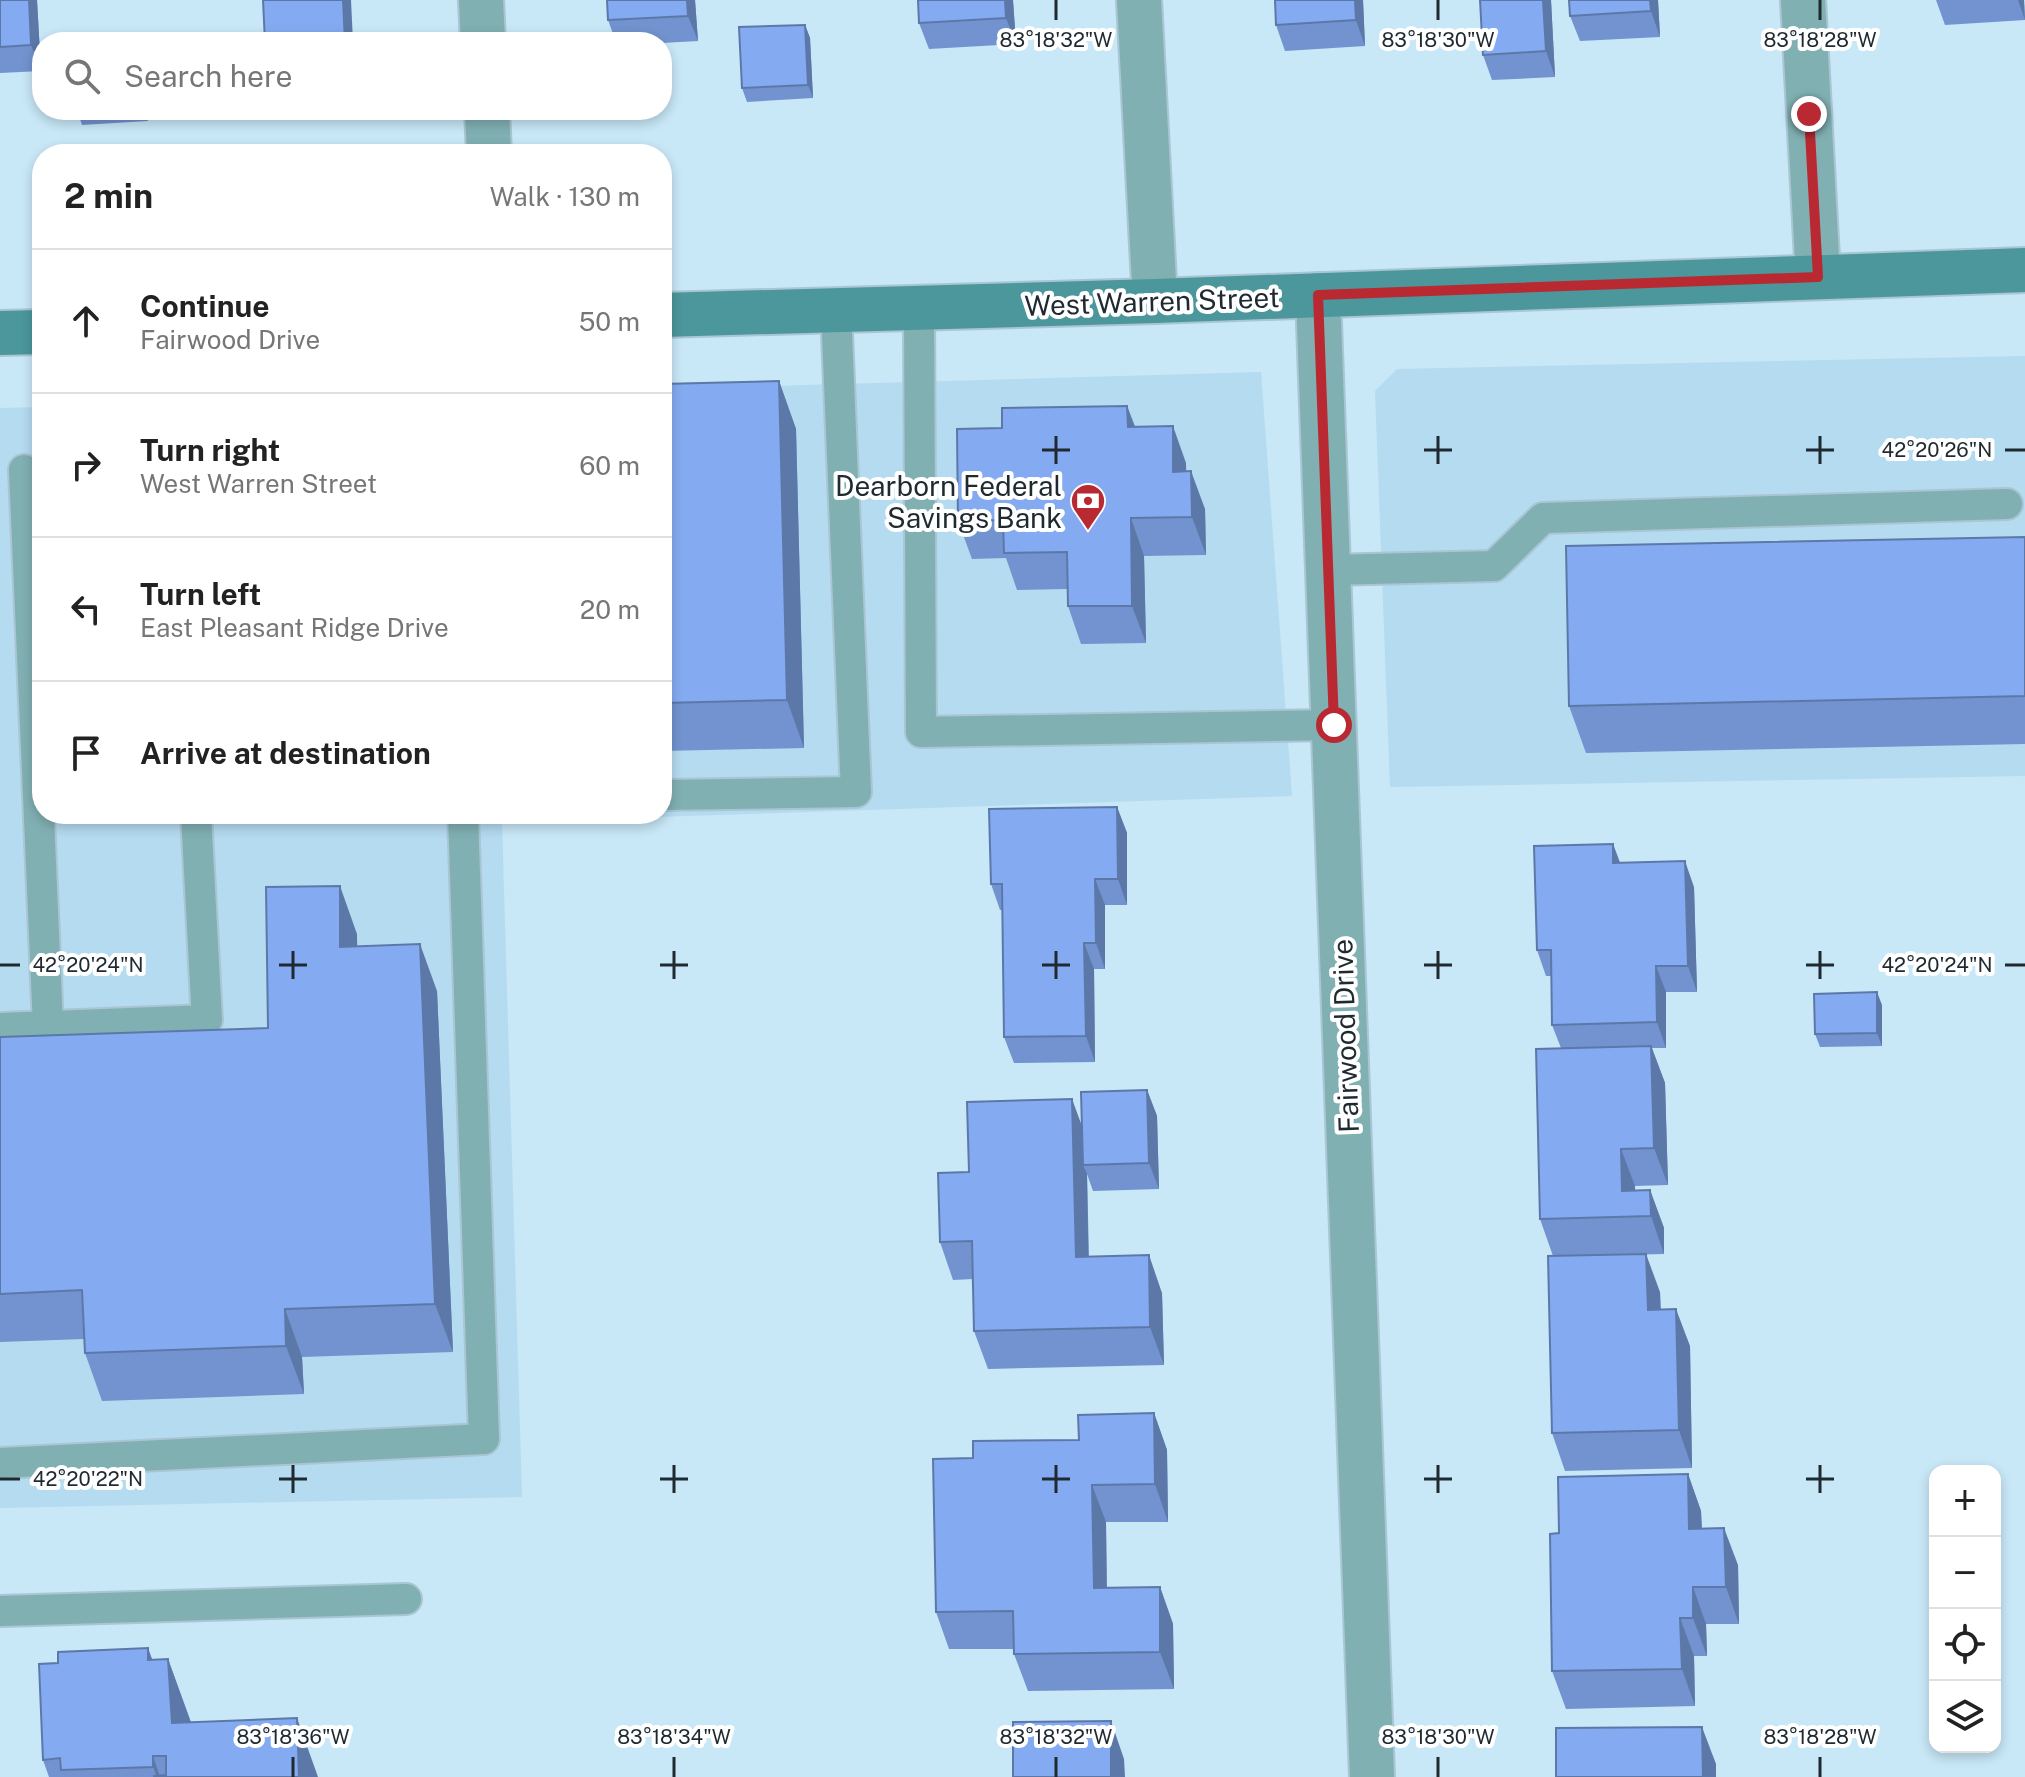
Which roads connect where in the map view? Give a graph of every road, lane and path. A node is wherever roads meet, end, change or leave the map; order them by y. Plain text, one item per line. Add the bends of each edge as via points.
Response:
1 (481, 0) edge
2 (1139, 0) edge
3 (1803, 0) edge
4 (483, 32) edge
5 (487, 120) edge
6 (489, 144) edge
7 (2025, 270) edge
8 (1818, 277) junction
9 (1318, 295) junction
10 (1155, 301) junction
11 (919, 308) junction
12 (836, 310) junction
13 (672, 315) edge
14 (32, 332) edge
15 (0, 333) edge
16 (24, 470) dead end
17 (2007, 504) dead end
18 (1328, 570) junction
19 (32, 656) edge
20 (1334, 725) junction
21 (672, 795) edge
22 (39, 824) edge
23 (197, 824) edge
24 (463, 824) edge
25 (48, 1027) junction
26 (0, 1028) edge
27 (0, 1463) edge
28 (406, 1599) dead end
29 (0, 1611) edge
30 (1372, 1777) edge

1 - 4 street
2 - 10 street
3 - 8 street
5 - 6 street
7 - 8 main road, West Warren Street
8 - 9 main road, West Warren Street
9 - 10 main road, West Warren Street
9 - 18 street, Fairwood Drive
10 - 11 main road, West Warren Street
11 - 12 main road, West Warren Street
11 - 20 lane via 921,732
12 - 13 main road, West Warren Street
12 - 21 lane via 856,792
14 - 15 main road
16 - 19 lane
17 - 18 lane via 1543,518 1494,566
18 - 20 street, Fairwood Drive
20 - 30 street, Fairwood Drive
22 - 25 lane
23 - 25 lane via 207,1020
24 - 27 lane via 484,1439
25 - 26 lane
28 - 29 lane

